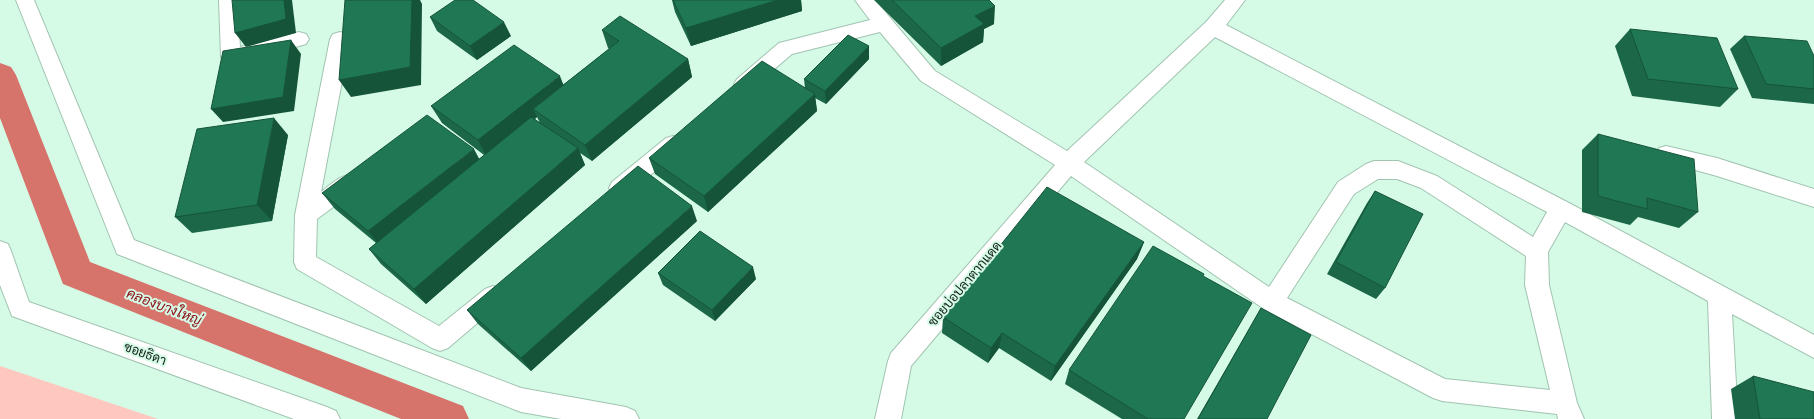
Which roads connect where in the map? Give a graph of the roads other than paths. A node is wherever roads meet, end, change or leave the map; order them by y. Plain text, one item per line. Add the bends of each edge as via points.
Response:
1 (24, 0) edge
2 (228, 0) edge
3 (864, 0) edge
4 (1236, 0) edge
5 (882, 24) junction
6 (1213, 27) junction
7 (299, 39) dead end
8 (340, 39) dead end
9 (732, 94) edge
10 (689, 130) edge
11 (1646, 150) edge
12 (1069, 163) junction
13 (364, 172) edge
14 (1814, 198) edge
15 (604, 202) edge
16 (1561, 209) junction
17 (306, 214) junction
18 (0, 250) edge
19 (1537, 251) junction
20 (506, 284) edge
21 (1719, 295) junction
22 (1272, 302) junction
23 (1814, 347) edge
24 (1568, 411) edge
25 (327, 419) edge
26 (626, 419) edge
27 (888, 419) edge
28 (1725, 419) edge

1 - 26 street via 125,247 521,400
2 - 7 street via 231,57
3 - 5 street
4 - 6 street, ซอยบ่อปลาตากแดด
5 - 9 street via 786,48
5 - 12 street via 928,76
6 - 12 street, ซอยบ่อปลาตากแดด
6 - 16 street
8 - 17 street
10 - 15 street
11 - 14 street via 1717,167
12 - 22 street
12 - 27 street, ซอยบ่อปลาตากแดด via 900,361
13 - 17 street
16 - 19 street
16 - 21 street
17 - 20 street via 305,262 440,340
18 - 25 street, ซอยธิดา via 20,309
19 - 22 street via 1429,182 1398,170 1374,170 1346,188
19 - 24 street via 1537,285
21 - 23 street
21 - 28 street
22 - 24 street via 1442,390

